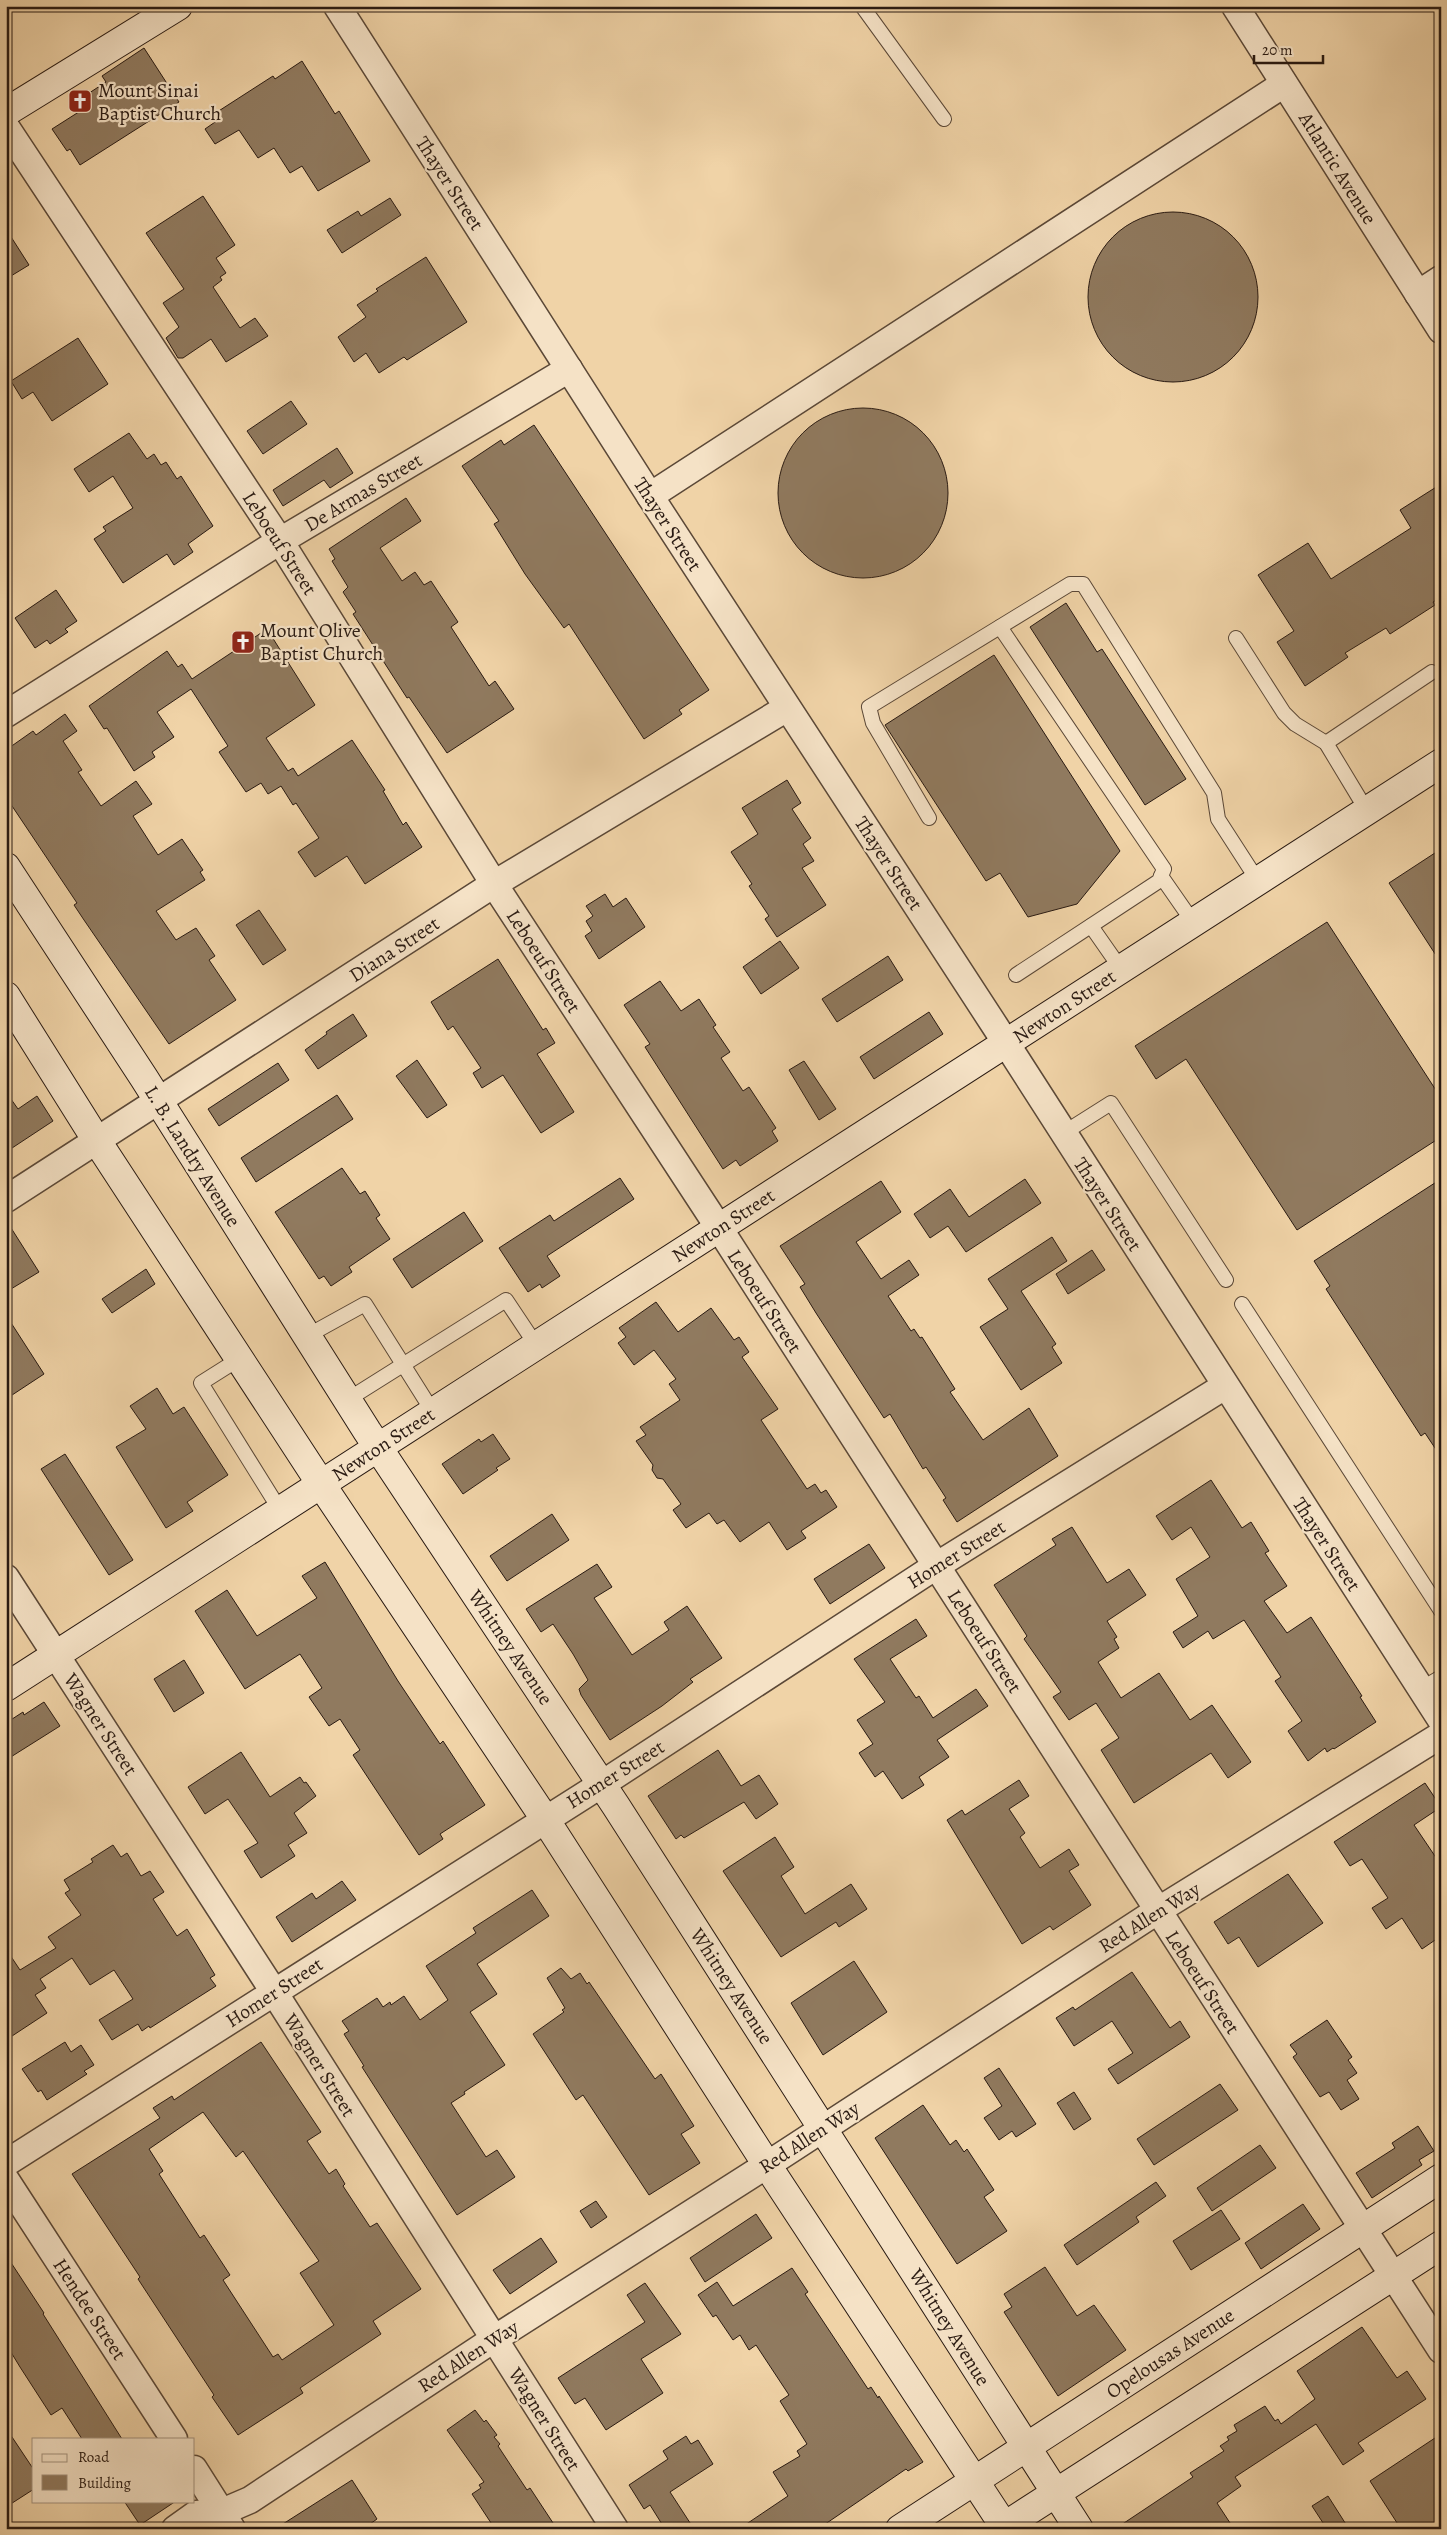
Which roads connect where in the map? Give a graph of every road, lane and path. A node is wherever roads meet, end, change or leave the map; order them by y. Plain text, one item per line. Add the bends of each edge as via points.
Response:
1 (178, 6) edge
2 (337, 6) edge
3 (862, 6) edge
4 (1235, 6) edge
5 (1284, 84) junction
6 (6, 112) edge
7 (944, 119) dead end
8 (6, 127) edge
9 (1441, 279) edge
10 (1418, 294) junction
11 (1441, 330) edge
12 (569, 369) junction
13 (650, 496) junction
14 (280, 541) junction
15 (1000, 627) junction
16 (1236, 638) dead end
17 (1432, 672) dead end
18 (787, 708) junction
19 (6, 714) edge
20 (1326, 743) junction
21 (1441, 763) edge
22 (1367, 811) junction
23 (929, 818) dead end
24 (6, 867) edge
25 (1161, 876) junction
26 (1258, 881) junction
27 (494, 884) junction
28 (1193, 922) junction
29 (1091, 926) junction
30 (1120, 969) junction
31 (1016, 975) dead end
32 (6, 996) edge
33 (1005, 1044) junction
34 (159, 1101) junction
35 (1062, 1134) junction
36 (97, 1141) junction
37 (6, 1199) edge
38 (719, 1228) junction
39 (1226, 1280) dead end
40 (1242, 1304) dead end
41 (307, 1336) junction
42 (536, 1345) junction
43 (239, 1359) junction
44 (403, 1365) junction
45 (1225, 1386) junction
46 (347, 1400) junction
47 (433, 1412) junction
48 (378, 1448) junction
49 (321, 1484) junction
50 (280, 1510) junction
51 (936, 1566) junction
52 (6, 1578) edge
53 (1441, 1611) edge
54 (56, 1655) junction
55 (1431, 1683) edge
56 (6, 1687) edge
57 (1441, 1720) edge
58 (1441, 1734) edge
59 (602, 1784) junction
60 (545, 1819) junction
61 (1157, 1911) junction
62 (274, 1992) junction
63 (823, 2127) junction
64 (6, 2163) edge
65 (767, 2166) junction
66 (1441, 2178) edge
67 (6, 2180) edge
68 (1362, 2228) junction
69 (1441, 2245) edge
70 (1393, 2275) junction
71 (494, 2339) junction
72 (1441, 2350) edge
73 (173, 2438) edge
74 (1026, 2447) junction
75 (195, 2471) edge
76 (974, 2481) junction
77 (1055, 2492) junction
78 (227, 2521) edge
79 (1003, 2528) edge
80 (174, 2529) edge
81 (615, 2529) edge
82 (900, 2529) edge
83 (1079, 2529) edge

1 - 6 street
2 - 12 street, Thayer Street
3 - 7 lane
4 - 5 street, Atlantic Avenue
5 - 10 street, Atlantic Avenue
5 - 13 street
8 - 14 street, Leboeuf Street
9 - 10 street
10 - 11 street, Atlantic Avenue
12 - 13 street, Thayer Street
12 - 14 street, De Armas Street
13 - 18 street, Thayer Street
14 - 19 street, De Armas Street
14 - 27 street, Leboeuf Street
15 - 23 lane via 869,707 873,723
15 - 25 lane via 1164,869
15 - 26 lane via 1070,584 1083,584 1214,793 1218,819
16 - 20 lane via 1284,713 1295,724
17 - 20 lane
18 - 27 street, Diana Street
18 - 33 street, Thayer Street
20 - 22 lane
21 - 22 street, Newton Street
22 - 26 street, Newton Street
24 - 34 street, L. B. Landry Avenue
25 - 28 lane
25 - 29 lane via 1159,881
26 - 28 street, Newton Street
27 - 34 street, Diana Street
27 - 38 street, Leboeuf Street
28 - 30 street, Newton Street
29 - 30 lane
29 - 31 lane
30 - 33 street, Newton Street
32 - 36 street
33 - 35 street, Thayer Street
33 - 38 street, Newton Street
34 - 36 street, Diana Street
34 - 41 street, L. B. Landry Avenue
35 - 39 lane via 1112,1103
35 - 45 street, Thayer Street
36 - 37 street, Diana Street
36 - 43 street
38 - 42 street, Newton Street
38 - 51 street, Leboeuf Street
40 - 53 lane
41 - 44 lane via 365,1304
41 - 46 street, L. B. Landry Avenue
42 - 44 lane via 506,1300
42 - 47 street, Newton Street
43 - 49 street
43 - 50 lane via 201,1383
44 - 46 lane
44 - 47 lane
45 - 51 street, Homer Street
45 - 55 street, Thayer Street
46 - 48 street, L. B. Landry Avenue
47 - 48 street, Newton Street
48 - 49 street, Newton Street
48 - 59 street, Whitney Avenue
49 - 50 street, Newton Street
49 - 60 street
50 - 54 street, Newton Street
51 - 59 street, Homer Street
51 - 61 street, Leboeuf Street
52 - 54 street, Wagner Street
54 - 56 street, Newton Street
54 - 62 street, Wagner Street
55 - 57 street, Thayer Street
58 - 61 street, Red Allen Way
59 - 60 street, Homer Street
59 - 63 street, Whitney Avenue
60 - 62 street, Homer Street
60 - 65 street
61 - 63 street, Red Allen Way
61 - 68 street, Leboeuf Street
62 - 64 street, Homer Street
62 - 71 street, Wagner Street
63 - 65 street, Red Allen Way
63 - 74 street, Whitney Avenue
65 - 71 street, Red Allen Way
65 - 76 street
66 - 68 street, Opelousas Avenue
67 - 73 street, Hendee Street
68 - 70 street, Leboeuf Street
68 - 74 street, Opelousas Avenue
69 - 70 street
70 - 72 street, Leboeuf Street
70 - 77 street
71 - 78 street, Red Allen Way via 250,2500
71 - 81 street, Wagner Street
74 - 76 street, Opelousas Avenue
74 - 77 street, Whitney Avenue
75 - 78 street
76 - 79 street
76 - 82 street, Opelousas Avenue
77 - 79 street
77 - 83 street, Whitney Avenue
78 - 80 street, Red Allen Way via 196,2514

